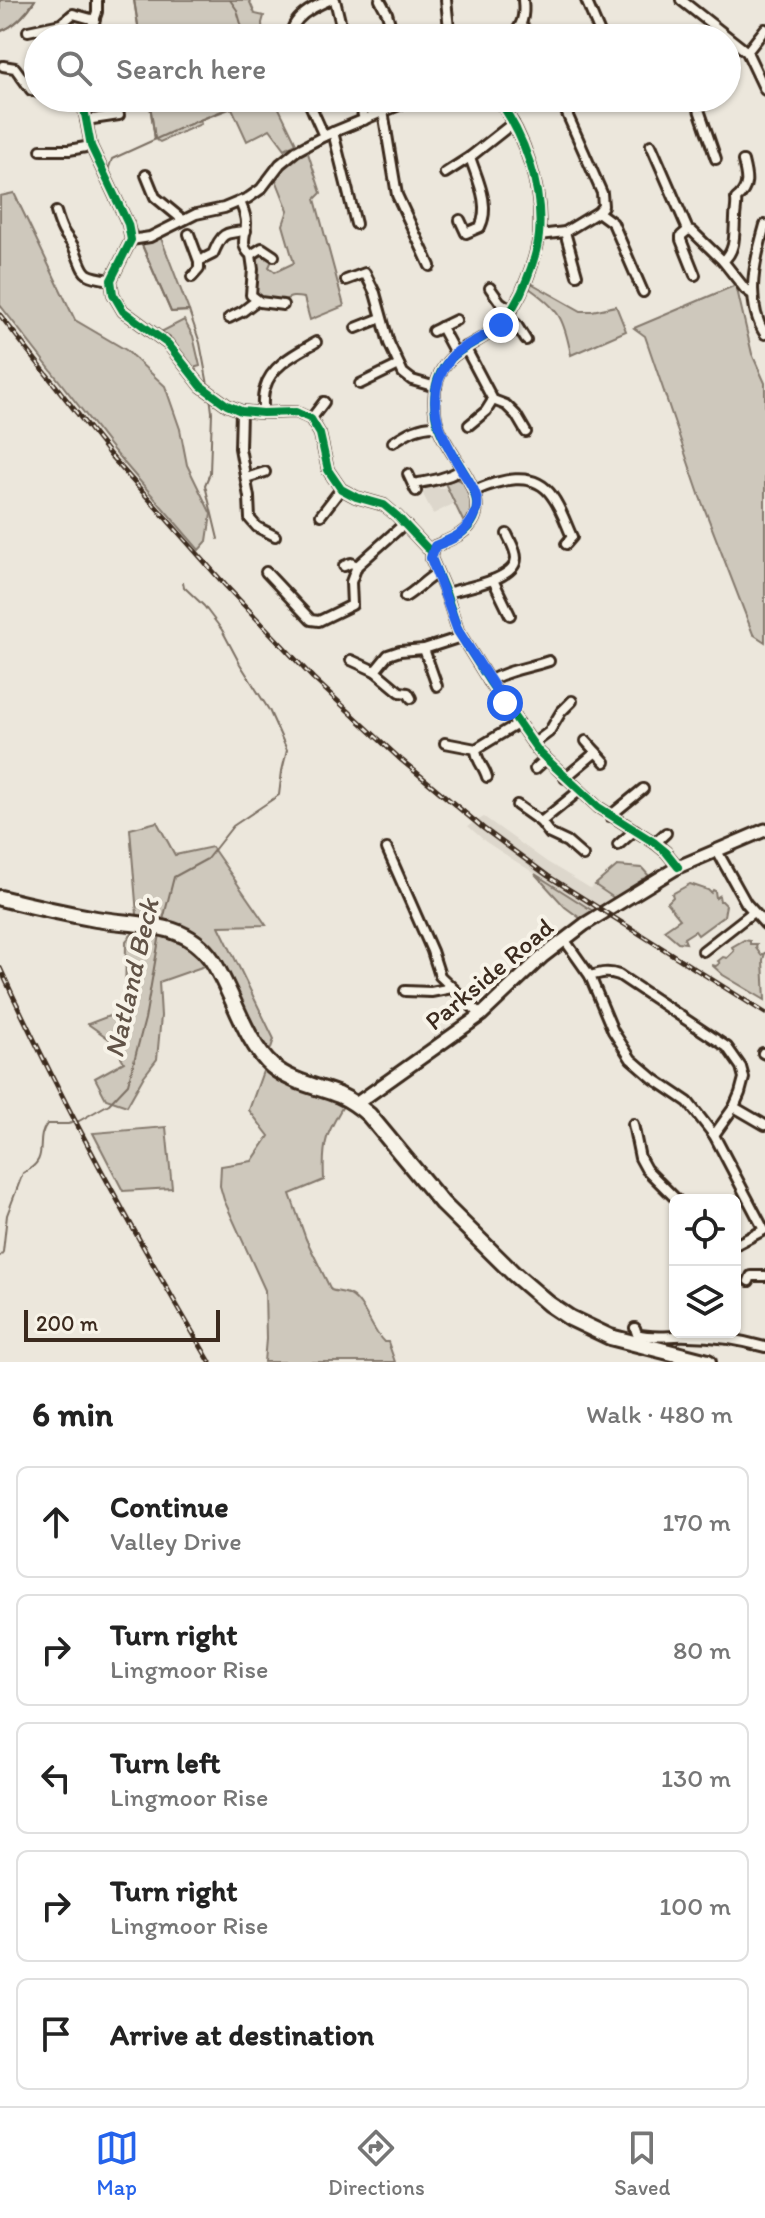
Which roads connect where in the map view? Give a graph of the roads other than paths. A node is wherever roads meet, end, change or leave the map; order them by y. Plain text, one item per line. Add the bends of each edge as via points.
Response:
1 (97, 0) edge
2 (332, 0) edge
3 (380, 0) edge
4 (446, 0) edge
5 (523, 0) edge
6 (586, 0) edge
7 (681, 0) edge
8 (316, 3) edge
9 (95, 20) junction
10 (61, 24) edge
11 (93, 24) edge
12 (295, 24) edge
13 (340, 24) edge
14 (390, 24) edge
15 (449, 24) edge
16 (521, 24) edge
17 (596, 24) edge
18 (711, 24) edge
19 (765, 29) edge
20 (741, 47) edge
21 (747, 52) junction
22 (21, 58) dead end
23 (3, 66) dead end
24 (15, 68) junction
25 (24, 80) edge
26 (765, 90) edge
27 (85, 112) edge
28 (316, 112) edge
29 (362, 112) edge
30 (381, 112) edge
31 (383, 112) edge
32 (506, 112) edge
33 (566, 112) edge
34 (700, 112) edge
35 (119, 115) dead end
36 (86, 120) junction
37 (364, 120) junction
38 (513, 123) junction
39 (329, 134) junction
40 (651, 145) dead end
41 (91, 146) junction
42 (40, 150) dead end
43 (470, 157) junction
44 (716, 159) dead end
45 (743, 161) dead end
46 (445, 173) dead end
47 (146, 175) dead end
48 (240, 202) junction
49 (56, 212) dead end
50 (598, 212) junction
51 (183, 220) junction
52 (460, 220) dead end
53 (356, 224) dead end
54 (765, 225) edge
55 (688, 230) junction
56 (246, 231) junction
57 (565, 232) junction
58 (189, 234) dead end
59 (539, 235) junction
60 (137, 239) junction
61 (251, 255) junction
62 (274, 256) dead end
63 (199, 261) junction
64 (723, 261) junction
65 (430, 266) dead end
66 (577, 275) dead end
67 (695, 275) dead end
68 (192, 277) dead end
69 (111, 280) junction
70 (346, 280) dead end
71 (490, 288) dead end
72 (643, 292) dead end
73 (752, 294) junction
74 (256, 301) junction
75 (283, 305) dead end
76 (510, 314) junction
77 (229, 318) dead end
78 (381, 318) junction
79 (456, 320) dead end
80 (356, 328) dead end
81 (765, 334) edge
82 (526, 340) dead end
83 (313, 347) dead end
84 (465, 347) junction
85 (455, 353) junction
86 (399, 365) junction
87 (360, 384) dead end
88 (436, 387) junction
89 (493, 400) junction
90 (324, 402) dead end
91 (241, 411) junction
92 (263, 413) junction
93 (311, 419) junction
94 (469, 425) dead end
95 (438, 426) junction
96 (526, 432) dead end
97 (393, 442) dead end
98 (461, 470) junction
99 (265, 472) dead end
100 (408, 474) dead end
101 (246, 478) junction
102 (341, 489) junction
103 (474, 491) junction
104 (321, 515) dead end
105 (404, 524) junction
106 (507, 534) dead end
107 (275, 536) dead end
108 (569, 541) dead end
109 (432, 551) junction
110 (344, 566) dead end
111 (357, 566) junction
112 (266, 572) dead end
113 (437, 573) junction
114 (493, 580) junction
115 (446, 593) junction
116 (405, 597) dead end
117 (510, 615) dead end
118 (461, 637) junction
119 (424, 649) junction
120 (351, 660) dead end
121 (549, 661) dead end
122 (375, 671) junction
123 (489, 681) junction
124 (437, 686) dead end
125 (411, 698) dead end
126 (572, 701) dead end
127 (519, 723) junction
128 (586, 741) dead end
129 (445, 743) dead end
130 (533, 744) junction
131 (476, 749) junction
132 (596, 752) junction
133 (546, 759) junction
134 (605, 762) dead end
135 (535, 769) dead end
136 (487, 777) dead end
137 (565, 778) junction
138 (643, 789) dead end
139 (579, 791) junction
140 (517, 805) dead end
141 (610, 816) junction
142 (541, 822) junction
143 (635, 830) junction
144 (765, 830) edge
145 (666, 833) dead end
146 (655, 843) junction
147 (618, 845) dead end
148 (387, 849) dead end
149 (717, 851) junction
150 (583, 856) dead end
151 (678, 867) junction
152 (0, 898) edge
153 (753, 912) junction
154 (765, 924) edge
155 (564, 939) junction
156 (703, 951) dead end
157 (590, 976) junction
158 (452, 988) junction
159 (405, 991) dead end
160 (481, 1015) junction
161 (356, 1104) junction
162 (734, 1107) junction
163 (633, 1124) dead end
164 (765, 1125) edge
165 (714, 1135) junction
166 (673, 1194) edge
167 (765, 1231) edge
168 (741, 1242) edge
169 (765, 1276) edge
170 (749, 1281) dead end
171 (635, 1328) dead end
172 (669, 1335) edge
173 (687, 1338) edge
174 (726, 1338) edge
175 (765, 1347) edge
176 (684, 1356) junction
177 (708, 1362) edge

1 - 9 street
2 - 8 street
2 - 13 street
3 - 14 street
4 - 15 street
5 - 16 street
6 - 17 street
7 - 18 street
8 - 12 street
9 - 10 street via 73,14
9 - 11 street
19 - 21 street
20 - 21 street
21 - 26 street
22 - 24 street
23 - 24 street
24 - 25 street
27 - 36 street
28 - 39 street
29 - 37 street
30 - 37 street
31 - 65 street via 397,195
32 - 38 street
33 - 50 street via 602,193
34 - 44 street
35 - 36 street
36 - 41 street
37 - 39 street
38 - 43 street
38 - 59 street via 532,176
39 - 48 street via 288,156 261,189
39 - 53 street
40 - 55 street
41 - 42 street
41 - 60 street
43 - 46 street
43 - 52 street via 484,218 480,227 466,233
45 - 64 street via 748,179 736,199 731,253
47 - 51 street via 155,197
48 - 51 street
48 - 56 street
49 - 69 street via 84,270
50 - 57 street
50 - 72 street via 613,223
51 - 60 street
54 - 73 street
55 - 64 street
55 - 67 street via 681,240
56 - 61 street via 243,241
56 - 63 street via 228,232 219,238 213,254
57 - 59 street
57 - 66 street
58 - 63 street
59 - 76 street
60 - 69 street
61 - 62 street via 262,248
61 - 74 street via 251,295
63 - 68 street
64 - 73 street
69 - 91 street via 123,311 168,344 206,390
70 - 78 street via 365,273
71 - 76 street
73 - 81 street
74 - 75 street
74 - 77 street
76 - 82 street
76 - 84 street
78 - 80 street
78 - 86 street
79 - 85 street via 437,329
83 - 92 street via 281,364 270,377
84 - 85 street
84 - 89 street
85 - 88 street
86 - 87 street
86 - 88 street via 412,380
88 - 95 street
89 - 94 street
89 - 96 street via 506,405
90 - 93 street
91 - 92 street
91 - 101 street
92 - 93 street via 296,412
93 - 102 street via 328,470
95 - 97 street via 425,425
95 - 98 street
98 - 100 street via 414,488
98 - 103 street
99 - 101 street
101 - 107 street via 250,519
102 - 104 street
102 - 105 street via 384,505
103 - 108 street via 513,478 539,483 551,493
103 - 109 street via 477,507 471,522
105 - 109 street
105 - 111 street
106 - 114 street via 516,560 511,571
109 - 113 street
110 - 111 street
111 - 112 street via 352,605 319,621 311,620
113 - 115 street
113 - 116 street
114 - 115 street
114 - 117 street
115 - 118 street
118 - 119 street
118 - 123 street
119 - 122 street via 388,655
119 - 124 street
120 - 122 street
121 - 123 street via 506,671
122 - 125 street
123 - 127 street
126 - 130 street
127 - 130 street
127 - 131 street
128 - 132 street
129 - 131 street
130 - 133 street
131 - 136 street
132 - 134 street
132 - 137 street
133 - 135 street
133 - 137 street
137 - 139 street
138 - 141 street
139 - 141 street
139 - 142 street
140 - 142 street
141 - 143 street
142 - 150 street
143 - 146 street
143 - 147 street
144 - 149 street, Parkside Road
145 - 146 street
146 - 151 street
148 - 158 street via 440,976
149 - 151 street, Parkside Road
149 - 153 street
151 - 155 street, Parkside Road
152 - 161 highway via 100,920 157,926 190,938 214,964 267,1060 293,1079
153 - 154 street
153 - 156 street
155 - 157 street
155 - 160 street, Parkside Road
157 - 162 street via 619,975 727,1047 744,1078
157 - 165 street via 631,1059 688,1102
158 - 159 street
158 - 160 street
160 - 161 street, Parkside Road
161 - 176 highway via 442,1203 549,1304 610,1337
162 - 164 street
162 - 165 street
163 - 166 street via 646,1169
165 - 167 street
167 - 168 street
169 - 170 street via 751,1276
171 - 172 street via 645,1337
173 - 176 street
174 - 175 street
176 - 177 highway

